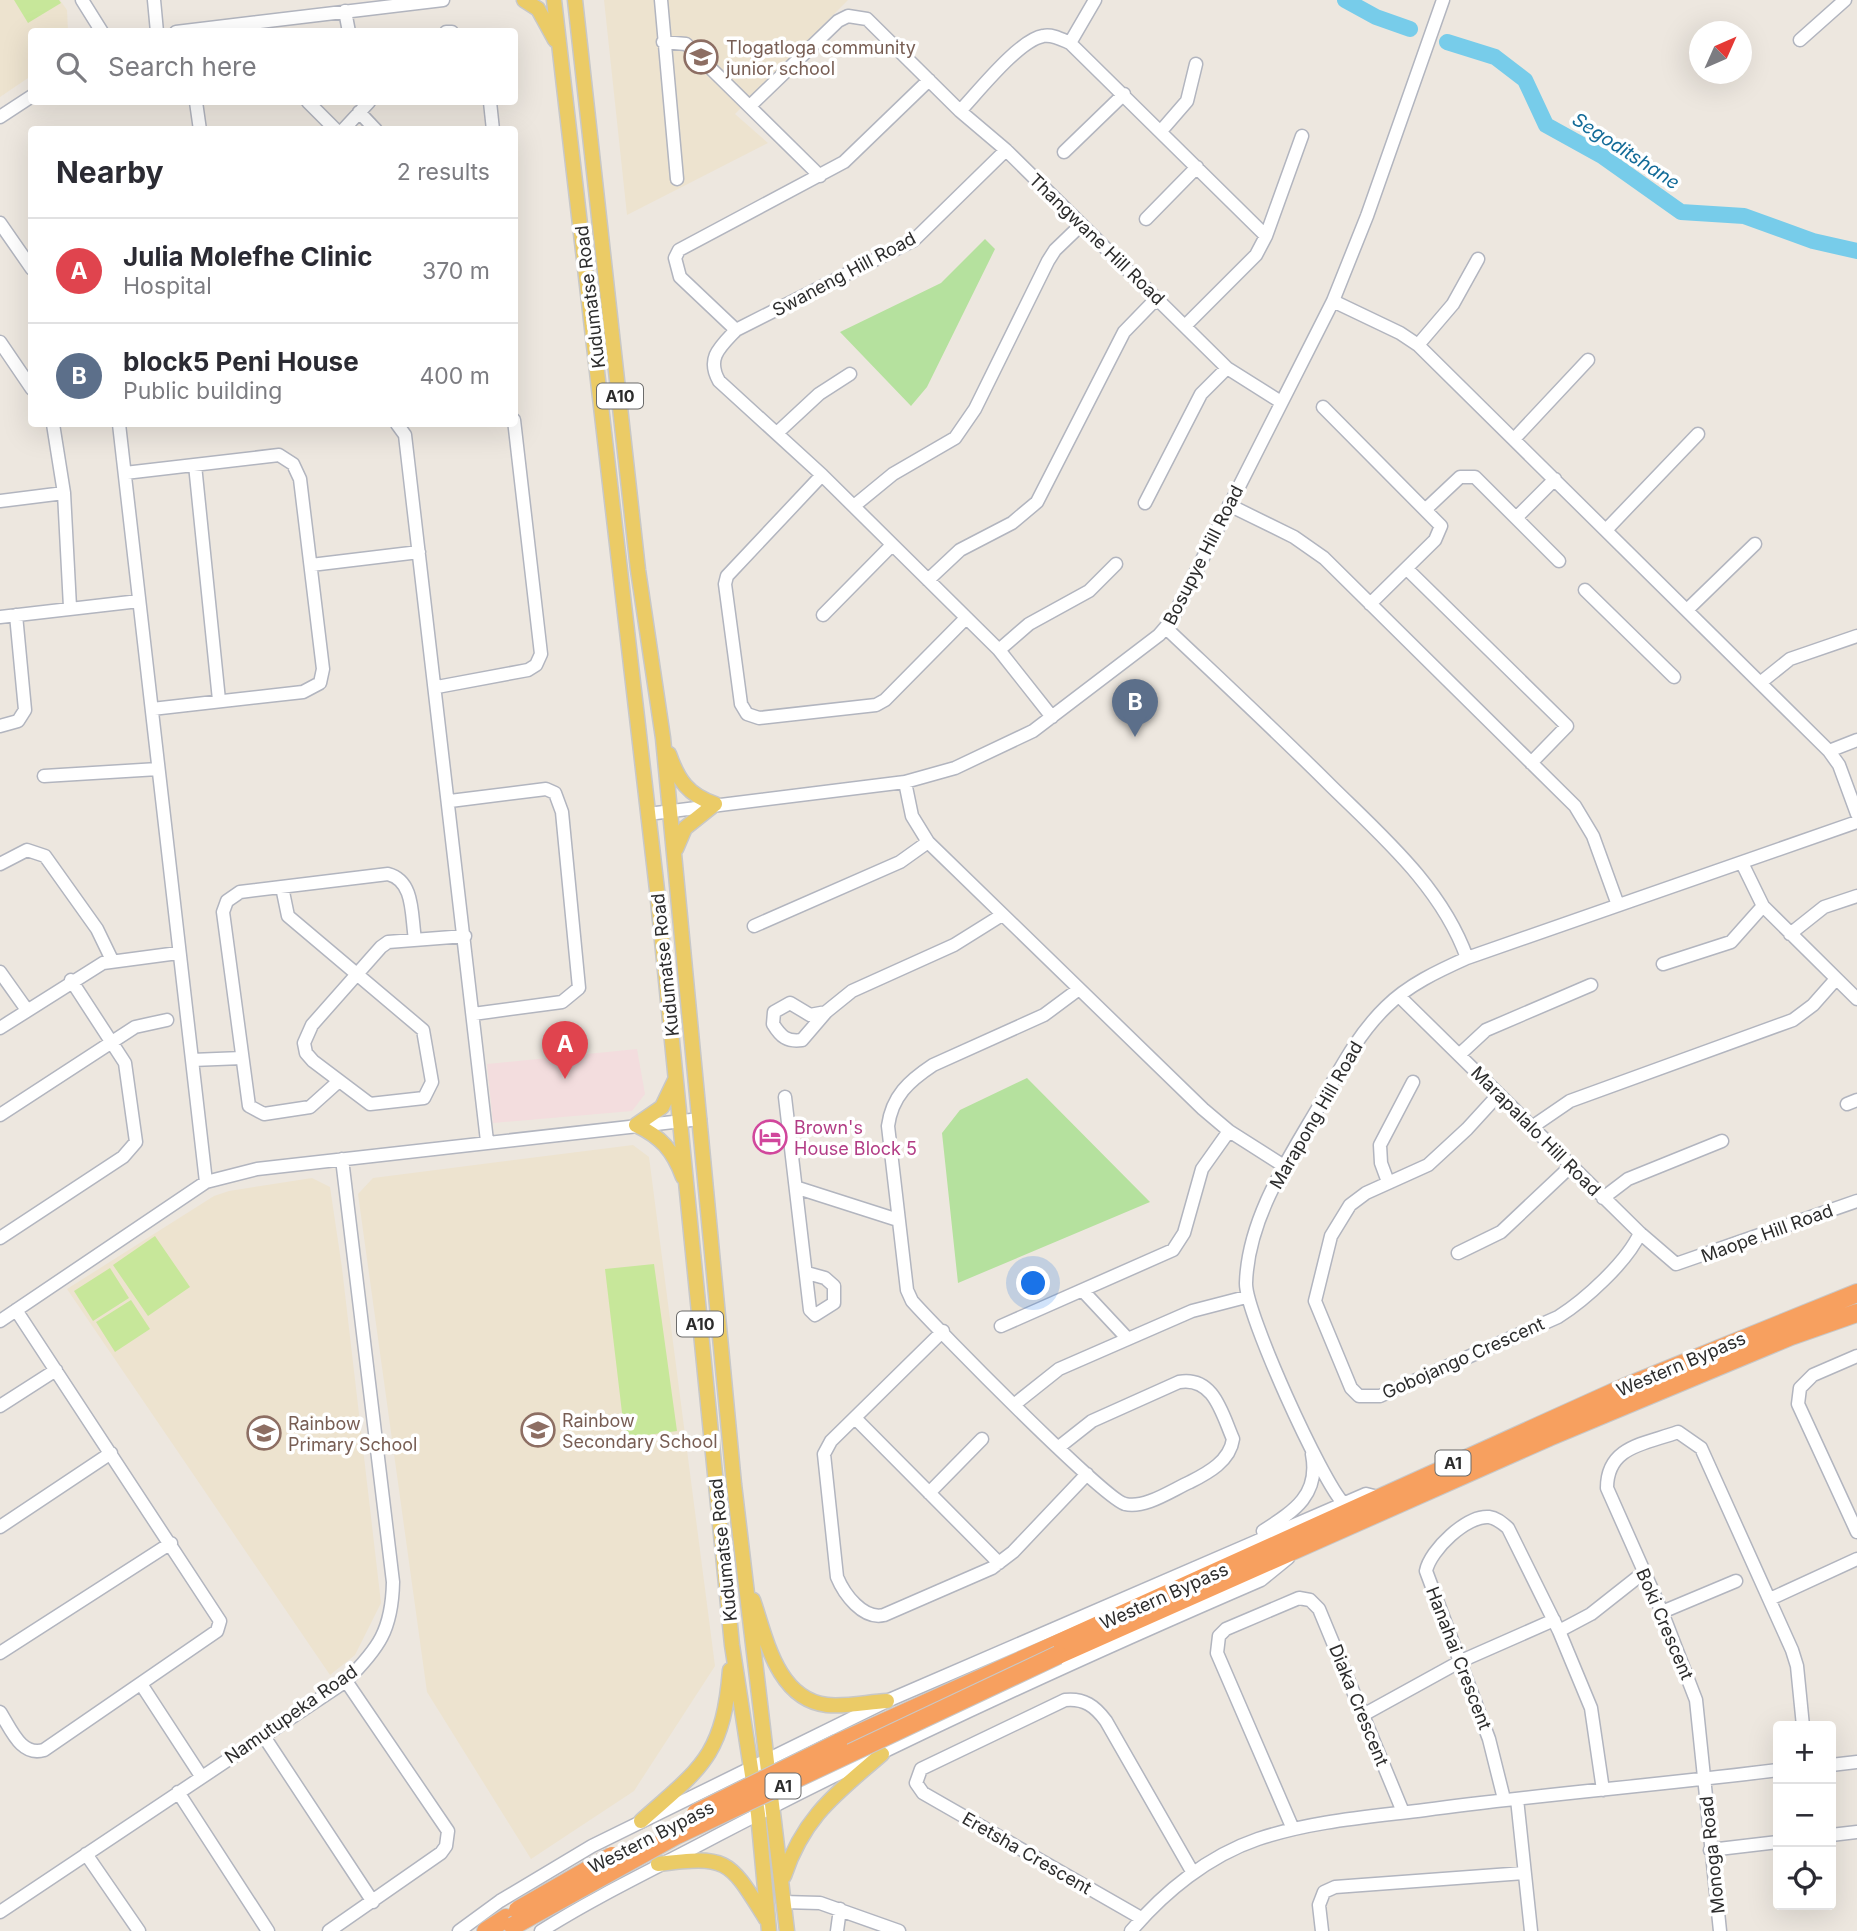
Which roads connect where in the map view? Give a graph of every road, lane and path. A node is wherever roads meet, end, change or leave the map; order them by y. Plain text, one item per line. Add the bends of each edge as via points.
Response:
1 (82, 0) edge
2 (154, 0) edge
3 (443, 0) edge
4 (524, 0) edge
5 (554, 0) edge
6 (575, 0) edge
7 (661, 0) edge
8 (1095, 0) edge
9 (1443, 0) edge
10 (1846, 0) edge
11 (1857, 8) edge
12 (345, 11) junction
13 (100, 28) edge
14 (157, 28) edge
15 (208, 28) edge
16 (348, 28) edge
17 (1800, 40) dead end
18 (663, 42) junction
19 (1070, 43) junction
20 (562, 61) junction
21 (1196, 64) dead end
22 (929, 80) junction
23 (1124, 94) junction
24 (28, 99) edge
25 (196, 105) edge
26 (311, 105) edge
27 (366, 105) edge
28 (490, 105) edge
29 (751, 105) junction
30 (960, 111) junction
31 (359, 113) junction
32 (0, 117) edge
33 (199, 126) edge
34 (332, 126) edge
35 (347, 126) edge
36 (372, 126) edge
37 (493, 126) edge
38 (1161, 131) junction
39 (1302, 136) dead end
40 (1006, 150) junction
41 (1064, 152) dead end
42 (1197, 167) junction
43 (820, 176) junction
44 (677, 179) dead end
45 (1146, 219) dead end
46 (0, 223) edge
47 (1081, 225) junction
48 (1266, 236) junction
49 (1478, 259) dead end
50 (28, 264) edge
51 (1157, 298) junction
52 (1333, 301) junction
53 (1185, 326) junction
54 (736, 330) junction
55 (0, 342) edge
56 (1418, 345) junction
57 (1588, 360) dead end
58 (1227, 368) junction
59 (850, 374) dead end
60 (28, 383) edge
61 (1281, 402) junction
62 (1323, 407) dead end
63 (53, 427) edge
64 (120, 427) edge
65 (399, 427) edge
66 (515, 427) edge
67 (777, 433) junction
68 (1698, 434) dead end
69 (1515, 438) junction
70 (195, 465) junction
71 (125, 473) junction
72 (822, 475) junction
73 (1555, 479) junction
74 (64, 493) junction
75 (0, 501) edge
76 (1145, 503) dead end
77 (1229, 505) junction
78 (854, 506) junction
79 (1427, 509) junction
80 (1516, 518) junction
81 (1606, 530) junction
82 (1755, 544) dead end
83 (892, 545) junction
84 (419, 552) junction
85 (1559, 561) dead end
86 (1116, 564) dead end
87 (311, 565) junction
88 (1407, 569) junction
89 (928, 580) junction
90 (1585, 590) dead end
91 (139, 601) junction
92 (1370, 604) junction
93 (70, 607) junction
94 (1687, 610) junction
95 (16, 615) junction
96 (823, 615) dead end
97 (0, 617) edge
98 (966, 618) junction
99 (1166, 628) junction
100 (1857, 636) edge
101 (999, 650) junction
102 (1674, 677) dead end
103 (1760, 683) junction
104 (437, 687) junction
105 (219, 700) junction
106 (152, 709) junction
107 (1052, 717) junction
108 (0, 726) edge
109 (663, 738) junction
110 (1857, 740) edge
111 (1829, 751) junction
112 (1531, 763) junction
113 (158, 769) junction
114 (44, 776) dead end
115 (905, 782) junction
116 (450, 801) junction
117 (715, 804) junction
118 (670, 811) junction
119 (648, 814) junction
120 (1857, 814) edge
121 (1857, 822) edge
122 (928, 842) junction
123 (675, 853) junction
124 (1742, 863) junction
125 (0, 864) edge
126 (282, 887) junction
127 (1857, 896) edge
128 (1618, 905) junction
129 (1763, 906) junction
130 (1002, 915) junction
131 (754, 926) dead end
132 (1790, 934) junction
133 (465, 936) junction
134 (415, 939) junction
135 (178, 954) junction
136 (1466, 958) junction
137 (112, 960) junction
138 (1663, 964) dead end
139 (0, 972) edge
140 (354, 975) junction
141 (1836, 979) junction
142 (71, 981) junction
143 (1591, 985) dead end
144 (1080, 989) junction
145 (1399, 996) junction
146 (1857, 999) edge
147 (27, 1010) junction
148 (826, 1012) dead end
149 (473, 1014) junction
150 (167, 1020) dead end
151 (0, 1028) edge
152 (111, 1041) junction
153 (1459, 1055) junction
154 (242, 1058) junction
155 (192, 1060) junction
156 (677, 1074) junction
157 (339, 1081) junction
158 (1413, 1082) dead end
159 (1499, 1094) junction
160 (785, 1097) dead end
161 (0, 1115) edge
162 (699, 1119) junction
163 (682, 1121) junction
164 (636, 1125) junction
165 (1532, 1127) junction
166 (1229, 1131) junction
167 (487, 1141) junction
168 (1722, 1141) dead end
169 (342, 1158) junction
170 (1284, 1166) junction
171 (1571, 1166) junction
172 (206, 1182) junction
173 (1388, 1182) junction
174 (797, 1188) junction
175 (689, 1195) junction
176 (1603, 1198) junction
177 (1857, 1201) edge
178 (898, 1220) junction
179 (1640, 1233) junction
180 (0, 1238) edge
181 (1458, 1254) dead end
182 (1675, 1264) joint
183 (807, 1273) dead end
184 (1083, 1291) junction
185 (1857, 1293) edge
186 (1246, 1297) junction
187 (16, 1310) junction
188 (1857, 1313) edge
189 (0, 1321) edge
190 (1001, 1326) dead end
191 (943, 1331) junction
192 (1127, 1338) junction
193 (1857, 1356) edge
194 (56, 1370) junction
195 (1015, 1404) junction
196 (0, 1406) edge
197 (855, 1419) junction
198 (982, 1439) dead end
199 (1309, 1441) junction
200 (1059, 1447) junction
201 (111, 1453) junction
202 (1087, 1474) junction
203 (929, 1493) junction
204 (1378, 1497) junction
205 (1344, 1504) junction
206 (0, 1527) edge
207 (1857, 1532) edge
208 (171, 1543) junction
209 (1237, 1549) junction
210 (1296, 1551) junction
211 (1857, 1559) edge
212 (999, 1563) junction
213 (1643, 1573) junction
214 (744, 1575) junction
215 (1736, 1581) dead end
216 (1770, 1599) junction
217 (1662, 1612) junction
218 (1556, 1625) junction
219 (732, 1645) junction
220 (0, 1653) edge
221 (1461, 1661) junction
222 (346, 1681) junction
223 (141, 1684) junction
224 (887, 1701) junction
225 (0, 1712) edge
226 (1363, 1715) junction
227 (1802, 1721) edge
228 (263, 1735) junction
229 (811, 1739) junction
230 (882, 1754) junction
231 (767, 1759) junction
232 (1857, 1762) edge
233 (1836, 1764) edge
234 (751, 1768) junction
235 (1773, 1771) edge
236 (201, 1776) junction
237 (1704, 1780) junction
238 (825, 1781) junction
239 (1603, 1790) junction
240 (178, 1792) junction
241 (1511, 1799) junction
242 (683, 1801) junction
243 (774, 1806) junction
244 (1403, 1812) junction
245 (758, 1814) junction
246 (641, 1821) junction
247 (1293, 1829) junction
248 (1857, 1832) edge
249 (1836, 1834) edge
250 (706, 1841) junction
251 (1773, 1843) edge
252 (1710, 1850) junction
253 (86, 1854) junction
254 (658, 1864) junction
255 (1193, 1873) junction
256 (1524, 1873) junction
257 (781, 1885) junction
258 (373, 1902) junction
259 (783, 1902) junction
260 (840, 1909) junction
261 (0, 1912) edge
262 (1141, 1918) junction
263 (509, 1925) edge
264 (769, 1927) edge
265 (139, 1931) edge
266 (268, 1931) edge
267 (329, 1931) edge
268 (459, 1931) edge
269 (486, 1931) edge
270 (541, 1931) edge
271 (787, 1931) edge
272 (837, 1931) edge
273 (899, 1931) edge
274 (1130, 1931) edge
275 (1322, 1931) edge
276 (1531, 1931) edge
277 (1720, 1931) edge

1 - 13 street
2 - 14 street
3 - 12 street
4 - 20 main road via 547,21
5 - 20 main road, Kudumatse Road / A10
6 - 109 main road, Kudumatse Road / A10 via 638,570
7 - 18 street
8 - 19 street
9 - 52 street, Bosupye Hill Road
10 - 11 street
10 - 17 street
12 - 15 street
12 - 16 street
18 - 29 street via 686,44
18 - 44 street
19 - 23 street
19 - 30 street via 1045,35 1025,44
20 - 119 main road, Kudumatse Road / A10
21 - 38 street via 1187,101
22 - 29 street, Thangwane Hill Road via 867,19 848,16
22 - 30 street, Thangwane Hill Road
22 - 43 street via 853,156
23 - 38 street
23 - 41 street
24 - 32 street
25 - 33 street
26 - 34 street
27 - 31 street
28 - 37 street
29 - 43 street
30 - 40 street, Thangwane Hill Road
31 - 35 street
31 - 36 street
38 - 42 street
39 - 48 street
40 - 47 street, Thangwane Hill Road
40 - 54 street, Swaneng Hill Road via 914,240
42 - 45 street
42 - 48 street
43 - 54 street via 687,244 675,258 680,277
46 - 50 street
47 - 51 street, Thangwane Hill Road
47 - 78 street via 1048,261 959,433 893,474
48 - 53 street via 1249,264
49 - 56 street via 1453,304
51 - 53 street, Thangwane Hill Road
51 - 89 street via 1124,332 1030,510 960,550
52 - 56 street
52 - 61 street, Bosupye Hill Road
53 - 58 street, Thangwane Hill Road
54 - 67 street via 713,358 715,373 719,382
55 - 60 street
56 - 69 street
57 - 69 street
58 - 61 street, Thangwane Hill Road
58 - 76 street via 1201,394
59 - 67 street via 819,394
61 - 77 street, Bosupye Hill Road
62 - 79 street
63 - 74 street
64 - 71 street
65 - 84 street via 405,435
66 - 104 street via 541,654 528,670
67 - 72 street
68 - 81 street
69 - 73 street
70 - 71 street
70 - 87 street via 279,455 288,459 300,479
70 - 105 street
71 - 91 street
72 - 78 street
72 - 98 street via 727,576 741,705 747,714 759,718 876,705 893,694
73 - 80 street
73 - 81 street
74 - 75 street
74 - 93 street
77 - 92 street via 1310,547
77 - 99 street, Bosupye Hill Road
78 - 83 street
79 - 80 street via 1467,475 1475,477
79 - 88 street via 1441,531
80 - 85 street
81 - 94 street
82 - 94 street
83 - 89 street
83 - 96 street
84 - 87 street
84 - 104 street
86 - 101 street via 1089,591 1028,624
87 - 105 street via 323,669 320,683 303,692
88 - 92 street
88 - 112 street via 1567,726
89 - 98 street
90 - 102 street
91 - 93 street
91 - 106 street
92 - 112 street
93 - 95 street
94 - 103 street
95 - 97 street
95 - 108 street via 25,710 18,722
98 - 101 street
99 - 107 street, Bosupye Hill Road
99 - 136 street via 1296,751 1428,887 1451,919
100 - 103 street via 1790,659
101 - 107 street
103 - 111 street
104 - 116 street
105 - 106 street
106 - 113 street
107 - 115 street, Bosupye Hill Road via 989,754
109 - 117 main road via 683,786
109 - 118 main road, Kudumatse Road / A10
110 - 111 street
111 - 120 street
112 - 128 street via 1585,820
113 - 114 street
113 - 135 street
115 - 117 street, Bosupye Hill Road
115 - 122 street via 912,816
116 - 133 street
116 - 149 street via 545,789 555,793 562,812 579,988 562,1002
117 - 118 street, Bosupye Hill Road
117 - 123 main road via 685,828
118 - 119 street, Bosupye Hill Road
118 - 123 main road, Kudumatse Road / A10
119 - 156 main road, Kudumatse Road / A10
121 - 124 street, Marapong Hill Road
122 - 130 street
122 - 131 street via 900,862
123 - 162 main road, Kudumatse Road / A10
124 - 128 street, Marapong Hill Road
124 - 129 street
125 - 137 street via 27,850 45,856 97,929
126 - 134 street via 388,874 397,877 407,887
126 - 140 street via 288,916
126 - 154 street via 240,892 227,901 223,912
127 - 132 street via 1824,907
128 - 136 street, Marapong Hill Road
129 - 132 street
129 - 138 street via 1731,942
130 - 144 street
130 - 148 street via 954,945 861,986
132 - 141 street
133 - 134 street
133 - 149 street
134 - 140 street via 388,942
135 - 137 street
135 - 155 street
136 - 145 street, Marapong Hill Road
137 - 142 street
139 - 147 street
140 - 157 street via 312,1025 304,1043 313,1061
140 - 157 street via 419,1024 427,1040 432,1082 424,1098 378,1105 363,1101
141 - 146 street
141 - 165 street via 1793,1020 1570,1101
142 - 147 street
142 - 152 street
143 - 153 street via 1486,1030
144 - 166 street
144 - 178 street via 1044,1015 933,1065 901,1091 890,1106 888,1126
145 - 153 street, Marapalalo Hill Road
145 - 170 street, Marapong Hill Road via 1351,1049
147 - 151 street
149 - 167 street
150 - 152 street via 135,1027
152 - 161 street
152 - 180 street via 127,1071 137,1134 131,1150
153 - 159 street, Marapalalo Hill Road
154 - 155 street
154 - 157 street via 249,1106 264,1114 310,1107
155 - 172 street
156 - 163 main road, Kudumatse Road / A10
156 - 164 main road via 662,1107
158 - 173 street via 1380,1145
159 - 165 street, Marapalalo Hill Road
159 - 173 street via 1435,1158
160 - 174 street
162 - 163 street
162 - 214 main road, Kudumatse Road / A10
163 - 164 street
163 - 175 main road, Kudumatse Road / A10
164 - 167 street
164 - 175 main road via 668,1146
165 - 171 street, Marapalalo Hill Road
166 - 170 street
166 - 184 street via 1202,1169 1179,1244 1163,1256
167 - 169 street
168 - 176 street via 1628,1179
169 - 172 street via 257,1169
169 - 222 street, Namutupeka Road via 393,1582 390,1617 379,1646
170 - 186 street, Marapong Hill Road via 1258,1224
171 - 176 street, Marapalalo Hill Road
171 - 181 street via 1501,1232
172 - 187 street
173 - 179 street, Gobojango Crescent via 1358,1199 1340,1218 1315,1301 1351,1388 1359,1396 1369,1398 1558,1317 1626,1255
174 - 178 street
174 - 183 street
175 - 219 main road, Kudumatse Road / A10
176 - 179 street, Marapalalo Hill Road
177 - 182 street, Maope Hill Road
178 - 191 street via 908,1290 919,1309
179 - 182 street, Marapalalo Hill Road
184 - 190 street
184 - 192 street
185 - 204 highway, Western Bypass / A1 via 1656,1373
186 - 192 street via 1192,1311
186 - 199 street, Marapong Hill Road
187 - 189 street
187 - 194 street
188 - 210 highway, Western Bypass / A1 via 1549,1437
191 - 195 street
191 - 197 street
192 - 195 street via 1047,1376
193 - 207 street via 1813,1375 1800,1388 1798,1404
194 - 196 street
194 - 201 street
195 - 200 street
197 - 203 street
197 - 212 street via 824,1454 837,1577 841,1588 866,1613 875,1618 884,1615
198 - 203 street
199 - 205 street, Marapong Hill Road
199 - 209 street via 1313,1479 1307,1498 1291,1514
200 - 202 street
200 - 202 street via 1092,1421 1191,1380 1211,1392 1233,1439 1228,1455 1204,1475 1143,1503 1119,1502
201 - 206 street
201 - 208 street
202 - 212 street
203 - 212 street
204 - 205 street via 1366,1494
204 - 263 highway, Western Bypass / A1, bridge via 838,1742 627,1847
205 - 209 street
208 - 220 street
208 - 223 street via 218,1614 219,1626
209 - 224 street
210 - 230 street via 1261,1580
210 - 263 highway, Western Bypass / A1, bridge via 1058,1655 677,1835
211 - 216 street
213 - 216 street, Boki Crescent via 1607,1488 1607,1474 1623,1452 1678,1432 1701,1448
213 - 217 street, Boki Crescent
213 - 218 street via 1591,1614
214 - 224 main road via 775,1666 804,1698 827,1705
214 - 231 main road, Kudumatse Road / A10
215 - 217 street
216 - 227 street via 1797,1666
217 - 237 street, Boki Crescent via 1696,1700
218 - 221 street
218 - 221 street, Hanahai Crescent via 1508,1528 1487,1517 1471,1523 1436,1547 1426,1571
218 - 239 street via 1591,1708
219 - 234 main road, Kudumatse Road / A10
219 - 246 main road via 725,1715 715,1744 698,1771
221 - 226 street
221 - 241 street, Hanahai Crescent
222 - 228 street, Namutupeka Road
222 - 258 street via 448,1831 441,1853
223 - 225 street via 38,1752 24,1748
223 - 236 street
224 - 229 street
226 - 244 street, Diaka Crescent
226 - 247 street, Diaka Crescent via 1319,1609 1310,1600 1299,1598 1219,1636 1217,1653
228 - 236 street, Namutupeka Road
228 - 258 street
229 - 231 street
229 - 238 street via 801,1754 801,1766 808,1777
230 - 238 street
230 - 257 main road via 807,1825 794,1845
231 - 234 street
231 - 243 main road, Kudumatse Road / A10
232 - 233 street
234 - 242 street
234 - 245 main road, Kudumatse Road / A10
235 - 237 street
236 - 240 street, Namutupeka Road
237 - 239 street
237 - 252 street, Monoga Road
238 - 243 street
239 - 241 street
240 - 253 street, Namutupeka Road
240 - 266 street
241 - 244 street
241 - 256 street, Hanahai Crescent
242 - 246 street
242 - 250 street via 711,1803 719,1811 720,1826
243 - 245 street
243 - 257 main road, Kudumatse Road / A10
244 - 247 street
245 - 250 street
245 - 264 main road, Kudumatse Road / A10
246 - 268 street via 512,1894
247 - 255 street via 1256,1839
248 - 249 street
250 - 254 street
251 - 252 street
252 - 277 street, Monoga Road
253 - 261 street, Namutupeka Road
253 - 265 street
254 - 264 main road via 705,1858 727,1866 743,1883
254 - 270 street
255 - 262 street
255 - 262 street, Eretsha Crescent via 1107,1721 1077,1698 1065,1699 923,1766 916,1783 923,1793
256 - 275 street via 1335,1888 1324,1892 1319,1905
256 - 276 street, Hanahai Crescent
257 - 259 main road, Kudumatse Road / A10
258 - 267 street
259 - 260 street via 810,1901
259 - 271 main road, Kudumatse Road / A10
260 - 272 street
260 - 273 street
262 - 274 street
263 - 269 highway, Western Bypass / A1

